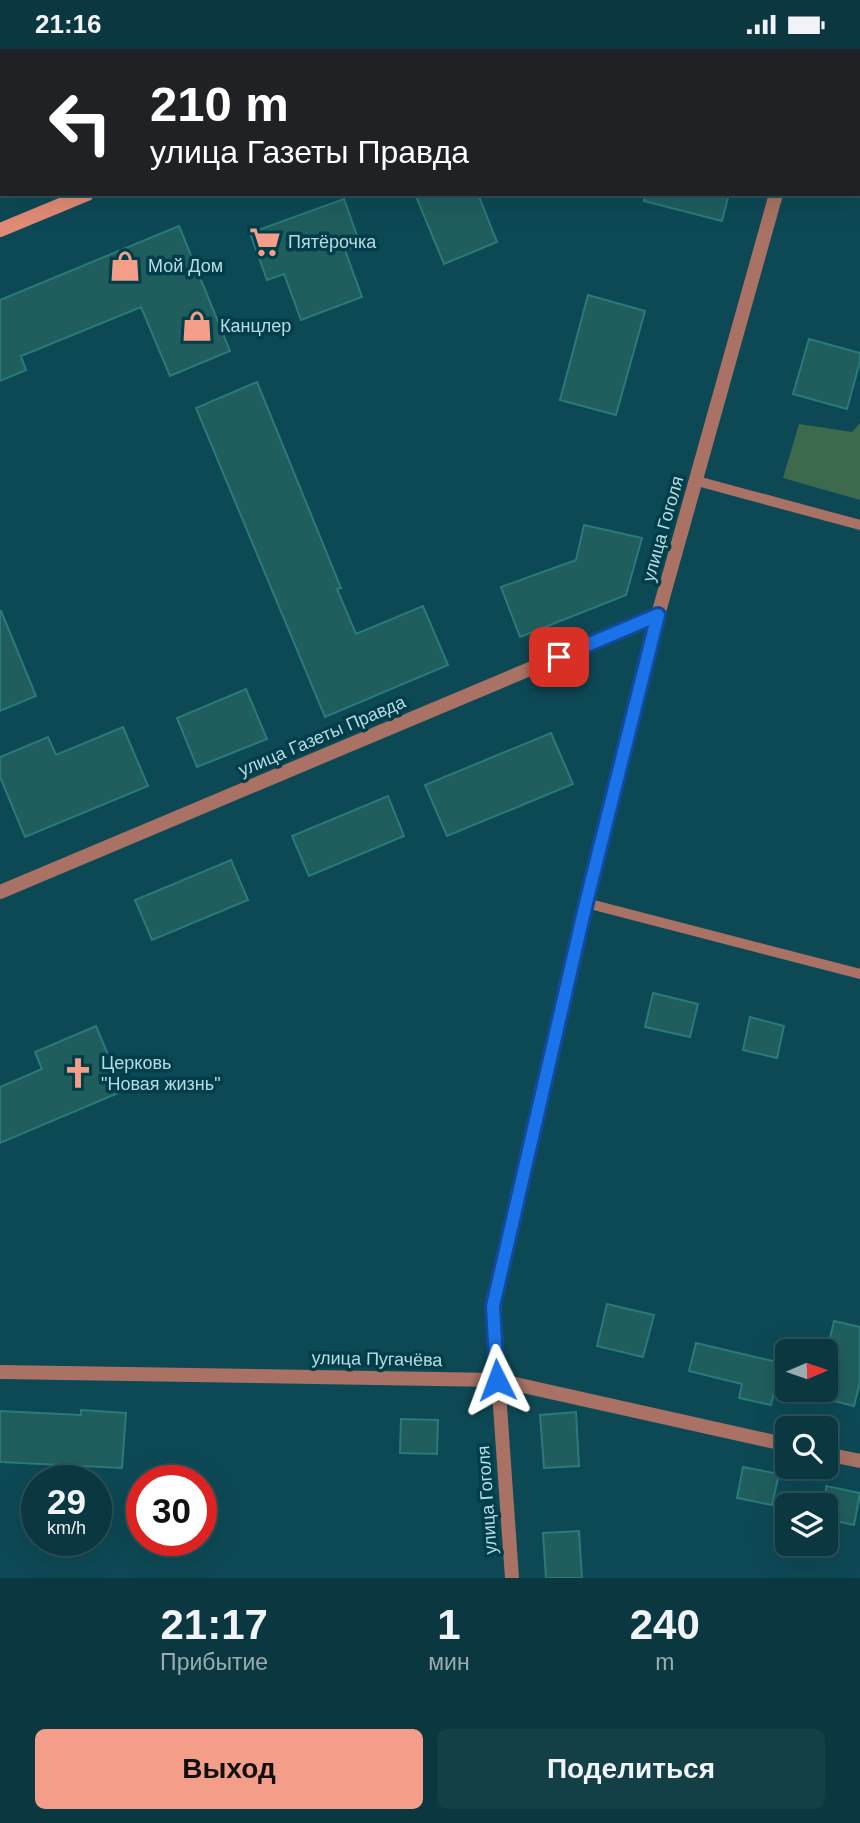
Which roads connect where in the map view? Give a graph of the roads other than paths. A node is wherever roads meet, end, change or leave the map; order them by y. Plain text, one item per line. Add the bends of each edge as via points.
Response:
1 (82, 196) edge
2 (775, 196) edge
3 (0, 230) edge
4 (697, 481) junction
5 (860, 525) edge
6 (658, 615) junction
7 (0, 892) edge
8 (586, 903) junction
9 (860, 974) edge
10 (0, 1372) edge
11 (497, 1380) junction
12 (775, 1442) edge
13 (838, 1456) edge
14 (860, 1461) edge
15 (512, 1578) edge

1 - 3 main road
2 - 4 street, улица Гоголя
4 - 5 lane
4 - 6 street, улица Гоголя
6 - 7 street, улица Газеты Правда
6 - 8 street, улица Гоголя
8 - 9 lane
8 - 11 street, улица Гоголя via 493,1306
10 - 11 street, улица Пугачёва
11 - 12 street, улица Пугачёва
11 - 15 street, улица Гоголя
13 - 14 street

